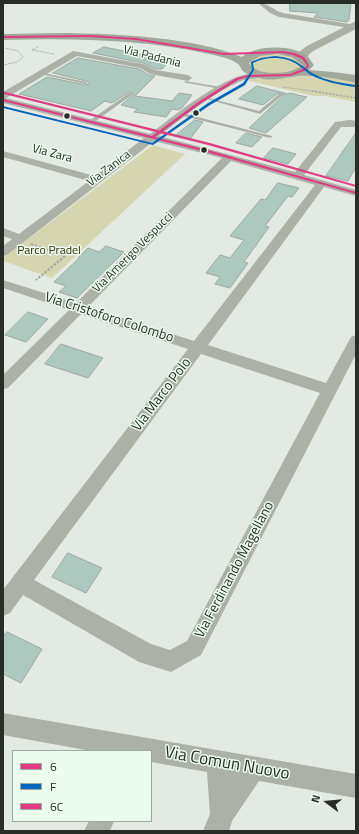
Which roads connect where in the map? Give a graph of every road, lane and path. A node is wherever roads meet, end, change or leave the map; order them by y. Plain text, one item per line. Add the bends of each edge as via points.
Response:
1 (261, 3) edge
2 (355, 26) edge
3 (3, 37) edge
4 (43, 43) dead end
5 (3, 47) edge
6 (311, 48) junction
7 (282, 52) junction
8 (224, 54) junction
9 (252, 54) junction
10 (56, 55) dead end
11 (306, 62) junction
12 (3, 65) edge
13 (245, 65) junction
14 (40, 73) junction
15 (300, 73) junction
16 (265, 75) junction
17 (333, 75) junction
18 (240, 78) junction
19 (356, 79) edge
20 (188, 80) joint
21 (86, 83) dead end
22 (281, 87) dead end
23 (221, 88) junction
24 (131, 94) dead end
25 (281, 95) dead end
26 (3, 96) edge
27 (205, 98) junction
28 (356, 98) edge
29 (3, 100) edge
30 (182, 114) junction
31 (91, 122) junction
32 (356, 124) edge
33 (153, 137) junction
34 (270, 137) dead end
35 (3, 154) edge
36 (229, 157) junction
37 (297, 177) junction
38 (95, 179) junction
39 (321, 184) junction
40 (356, 193) edge
41 (3, 232) edge
42 (22, 238) junction
43 (35, 238) dead end
44 (3, 252) edge
45 (36, 280) dead end
46 (3, 284) edge
47 (78, 308) junction
48 (356, 340) edge
49 (198, 347) junction
50 (3, 384) edge
51 (329, 390) junction
52 (20, 583) junction
53 (3, 606) edge
54 (3, 724) edge
55 (143, 750) edge
56 (152, 751) edge
57 (218, 762) junction
58 (253, 768) junction
59 (356, 786) edge
60 (102, 822) edge
61 (219, 823) edge
62 (97, 831) edge

1 - 2 street via 272,12 282,15
2 - 6 street
3 - 8 main road via 128,38
4 - 10 path via 32,50
5 - 12 path via 18,51 23,58
6 - 7 street
6 - 11 street via 304,53
7 - 9 main road
7 - 11 main road via 294,54
8 - 9 main road
8 - 13 main road
9 - 13 main road via 246,57
11 - 15 main road via 306,69
11 - 17 main road
13 - 16 main road
13 - 18 street
14 - 20 street, Via Padania via 72,54 81,53 143,66 153,72
14 - 21 lane
14 - 26 street, Via Padania
15 - 16 main road via 284,76
15 - 17 main road
16 - 18 street, Via Zanica
17 - 19 main road
18 - 23 street, Via Zanica
20 - 23 lane
22 - 28 path
23 - 27 street, Via Zanica
24 - 31 lane
25 - 27 lane via 260,113
27 - 30 street, Via Zanica
29 - 31 street
30 - 33 street, Via Zanica
30 - 34 lane
31 - 33 street
32 - 37 street via 338,124
33 - 36 street
33 - 38 street, Via Zanica
35 - 38 street, Via Zara
36 - 37 street
36 - 47 street, Via Amerigo Vespucci
37 - 39 street
38 - 42 street, Via Zanica
39 - 40 street
39 - 49 street, Via Marco Polo
41 - 42 street
42 - 44 street, Via Zanica
43 - 45 path via 29,243 65,256
46 - 47 street, Via Cristoforo Colombo
47 - 49 street, Via Cristoforo Colombo
47 - 50 street, Via Amerigo Vespucci
48 - 51 street, Via Ferdinando Magellano
49 - 51 street, Via Cristoforo Colombo
49 - 52 street, Via Marco Polo
51 - 52 street, Via Ferdinando Magellano via 194,648 171,661 147,654
52 - 53 street, Via Marco Polo
54 - 55 street, Via Comun Nuovo
56 - 57 street, Via Comun Nuovo
57 - 58 street, Via Comun Nuovo
57 - 61 street
58 - 59 street, Via Comun Nuovo
58 - 61 street
60 - 62 street

